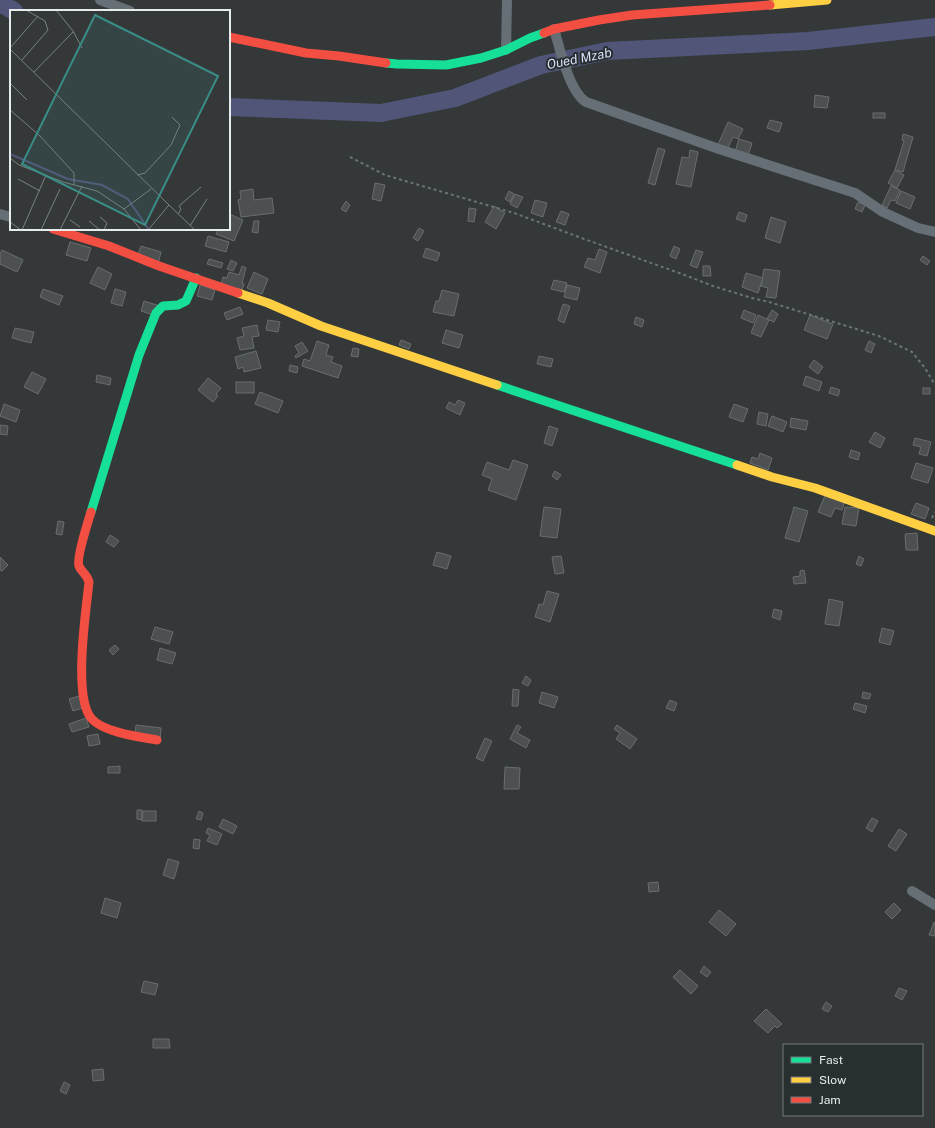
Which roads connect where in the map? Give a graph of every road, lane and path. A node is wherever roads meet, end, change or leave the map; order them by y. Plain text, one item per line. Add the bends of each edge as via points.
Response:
1 (100, 0) edge
2 (507, 0) edge
3 (827, 0) edge
4 (754, 3) edge
5 (127, 10) edge
6 (554, 29) junction
7 (230, 37) edge
8 (506, 50) junction
9 (350, 157) dead end
10 (0, 214) edge
11 (10, 217) edge
12 (60, 230) edge
13 (73, 232) edge
14 (935, 232) edge
15 (196, 278) junction
16 (935, 386) edge
17 (935, 531) edge
18 (157, 740) dead end
19 (912, 891) dead end
20 (935, 905) edge

1 - 5 street
2 - 8 street
3 - 4 street
4 - 6 street via 694,11 632,15
6 - 8 street
6 - 14 street via 570,79 586,102 855,193 884,212 918,228
7 - 8 street via 306,53 397,64 446,65
9 - 16 path via 385,175 514,213 713,286 879,336 912,352
10 - 11 street
12 - 13 street
13 - 15 street
15 - 17 street via 268,303 321,326 772,477 814,488
15 - 18 street via 186,301 179,305 164,305 156,313 139,355 104,466 83,537 79,561 79,566 89,582 82,669 86,710 90,718 107,728
19 - 20 street

